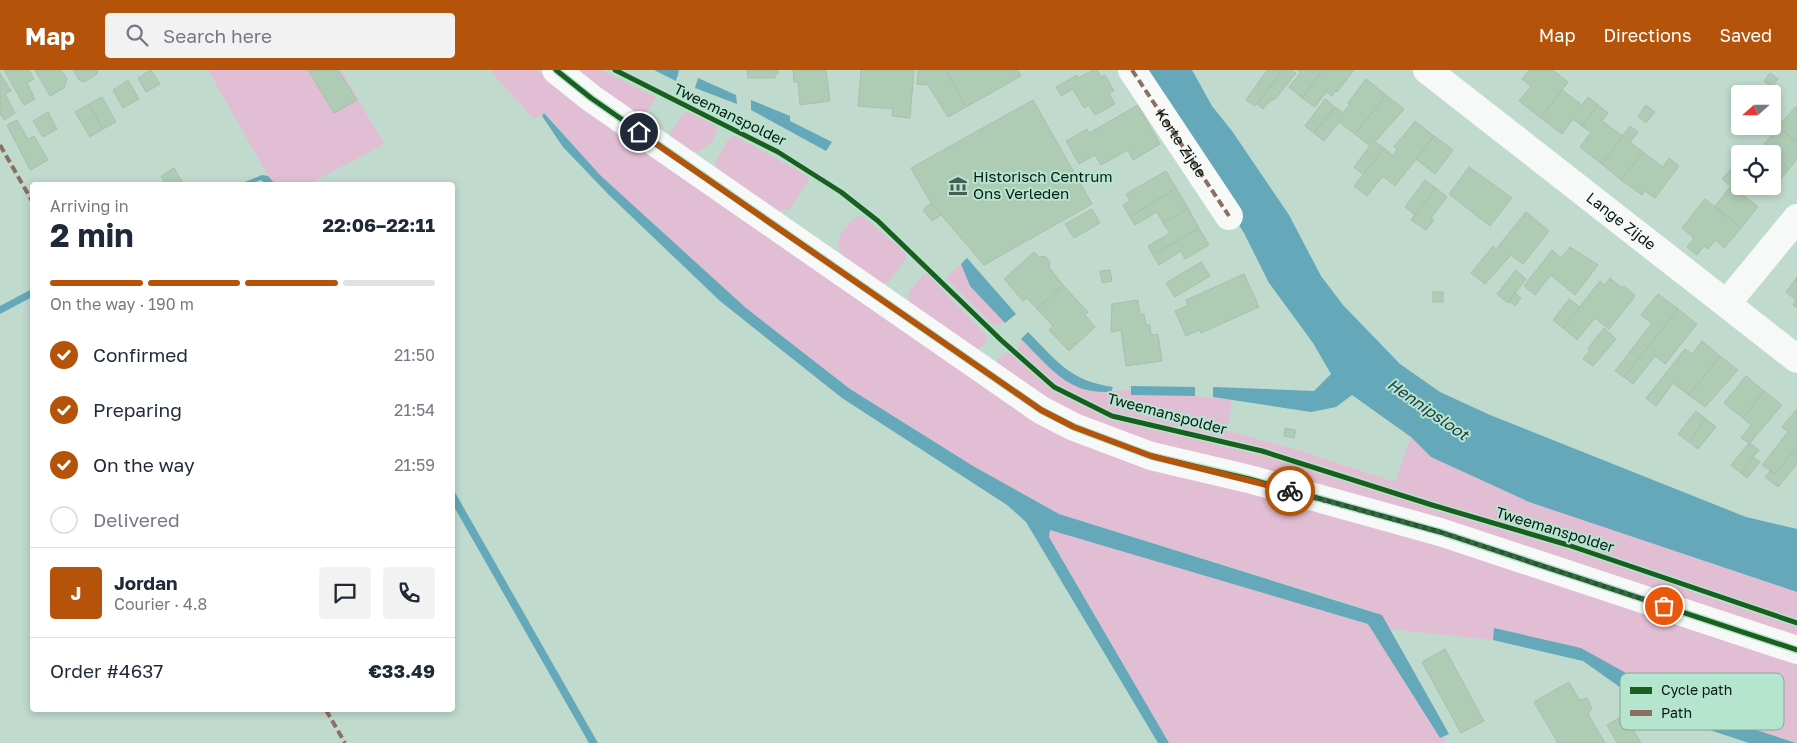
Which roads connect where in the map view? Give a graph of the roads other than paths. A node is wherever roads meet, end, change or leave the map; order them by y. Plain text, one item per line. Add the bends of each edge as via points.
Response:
1 (556, 70) edge
2 (1132, 70) edge
3 (1443, 75) edge
4 (1229, 216) dead end
5 (1797, 218) edge
6 (1727, 303) junction
7 (1797, 359) edge
8 (1797, 650) edge

1 - 8 street via 591,98 846,276 1041,410 1074,427 1151,456 1249,479 1440,532
2 - 4 street, Korte Zijde
3 - 6 street, Lange Zijde
5 - 6 street
6 - 7 street, Lange Zijde

